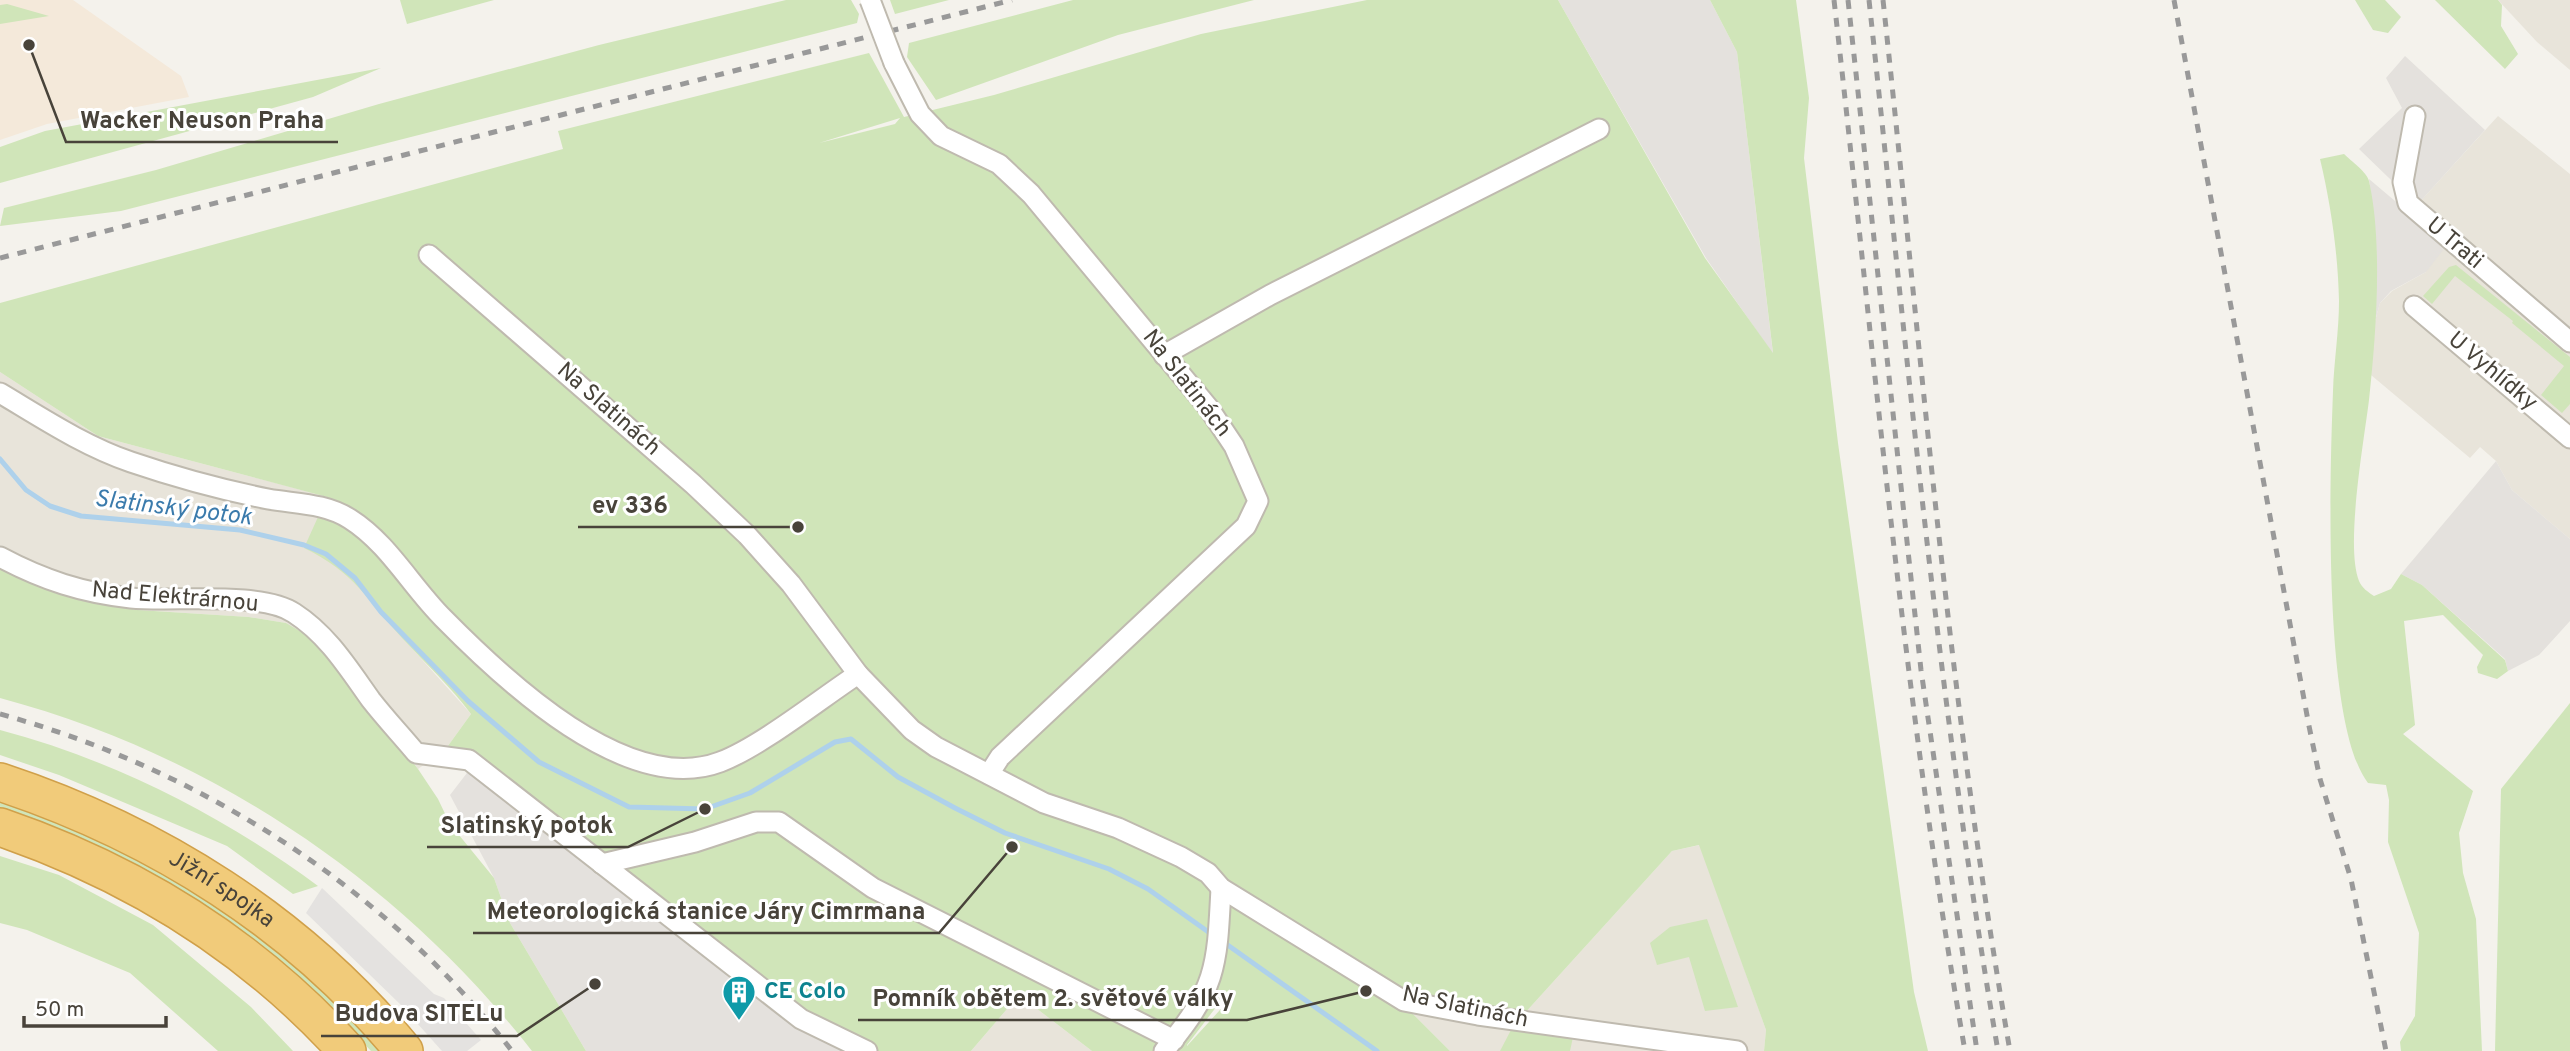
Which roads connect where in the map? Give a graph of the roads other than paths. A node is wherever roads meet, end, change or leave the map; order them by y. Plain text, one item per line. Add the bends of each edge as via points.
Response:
1 (870, 0) edge
2 (2415, 116) dead end
3 (1599, 130) dead end
4 (429, 255) dead end
5 (2414, 306) dead end
6 (2570, 342) edge
7 (1164, 355) junction
8 (0, 393) edge
9 (2570, 438) edge
10 (0, 557) edge
11 (858, 674) junction
12 (989, 774) junction
13 (0, 782) edge
14 (0, 827) edge
15 (602, 864) junction
16 (1221, 888) junction
17 (1169, 1045) edge
18 (347, 1051) edge
19 (404, 1051) edge
20 (867, 1051) edge
21 (1737, 1051) edge

1 - 7 street, Na Slatinách, bridge via 920,114 941,136 999,164 1031,194
2 - 6 street, U Trati via 2403,182 2408,203
3 - 7 street via 1270,295
4 - 11 street, Na Slatinách via 747,536 791,584
5 - 9 street, U Vyhlídky
7 - 12 street, Na Slatinách via 1234,446 1258,502 1246,526 1000,757
8 - 11 street via 89,445 130,462 267,499 331,509 349,519 373,535 442,617 497,669 576,729 636,762 685,770 723,761
10 - 15 street, Nad Elektrárnou via 77,590 132,598 249,600 292,611 329,641 416,753 469,760
11 - 12 street, Na Slatinách via 912,730
12 - 16 street, Na Slatinách via 1044,803 1159,846 1208,873
13 - 19 highway, Jižní spojka via 118,829 231,893 325,967
14 - 18 highway, Jižní spojka via 103,869 177,909 278,982
15 - 17 street via 757,822 779,822 873,888
15 - 20 street, Nad Elektrárnou via 802,1019
16 - 17 street via 1217,949 1206,992
16 - 21 street, Na Slatinách via 1404,1001

